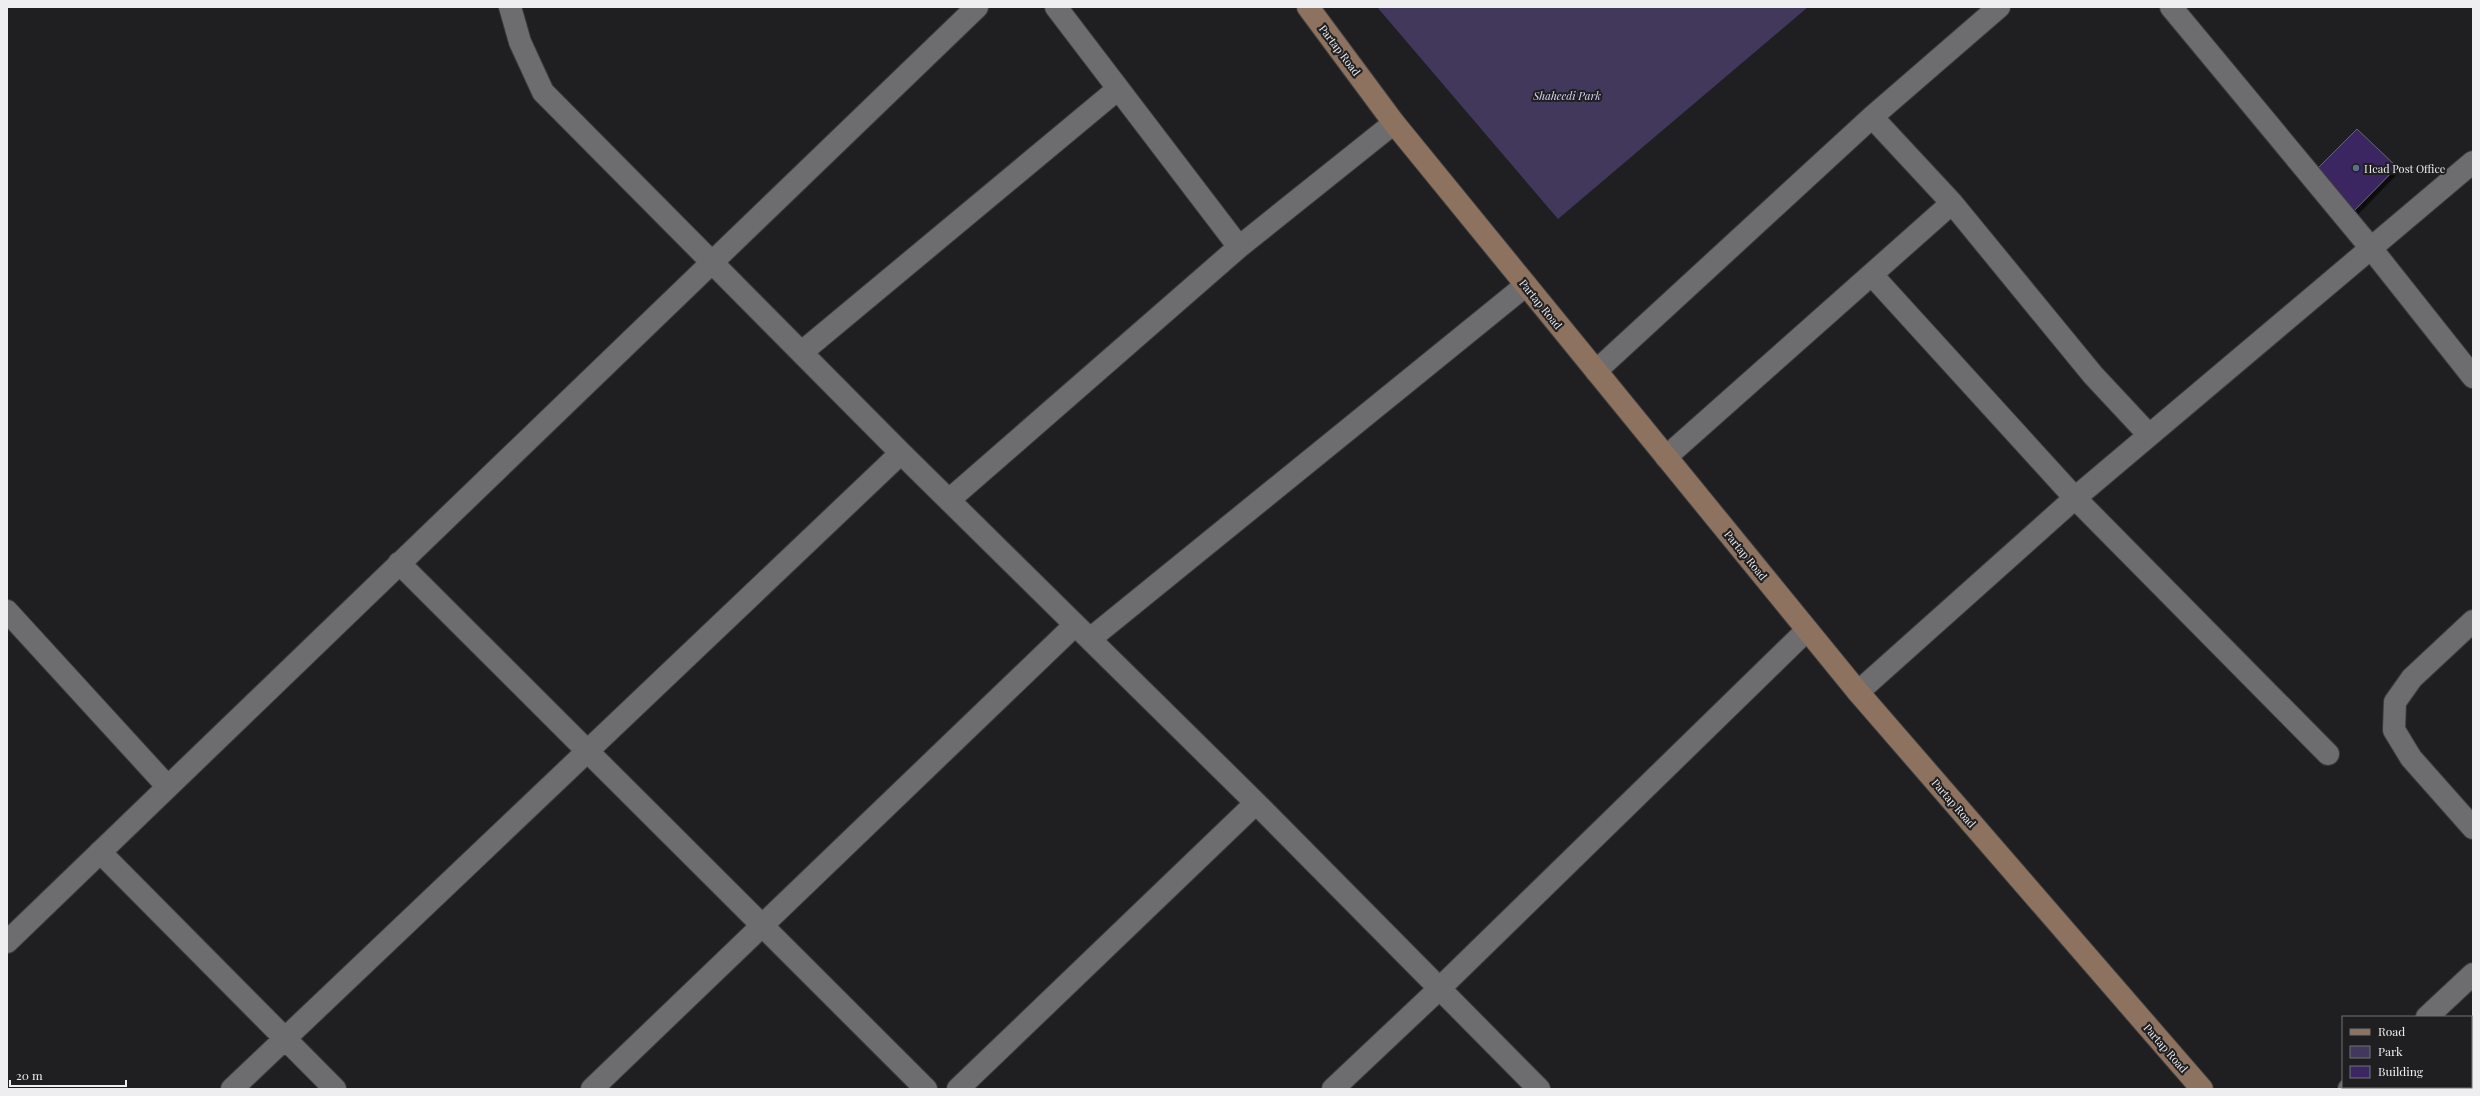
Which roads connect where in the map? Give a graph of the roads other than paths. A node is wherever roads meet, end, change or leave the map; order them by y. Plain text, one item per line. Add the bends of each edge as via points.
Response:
1 (510, 7) edge
2 (977, 7) edge
3 (1056, 7) edge
4 (1308, 7) edge
5 (1999, 7) edge
6 (2170, 7) edge
7 (1118, 89) junction
8 (1872, 117) junction
9 (1394, 123) junction
10 (2473, 162) edge
11 (1952, 204) junction
12 (1240, 247) junction
13 (2370, 247) junction
14 (712, 261) junction
15 (1872, 275) junction
16 (1526, 285) junction
17 (802, 352) junction
18 (1596, 371) junction
19 (2473, 377) edge
20 (2149, 435) junction
21 (901, 453) junction
22 (1666, 457) junction
23 (2075, 498) junction
24 (949, 500) junction
25 (399, 563) junction
26 (7, 611) edge
27 (2473, 621) edge
28 (1807, 630) junction
29 (1083, 632) junction
30 (1858, 692) junction
31 (587, 751) junction
32 (2328, 754) dead end
33 (168, 787) junction
34 (1256, 803) junction
35 (2473, 828) edge
36 (100, 852) junction
37 (762, 926) junction
38 (9, 937) edge
39 (2473, 974) edge
40 (1439, 989) junction
41 (2428, 1016) edge
42 (285, 1038) junction
43 (232, 1089) edge
44 (335, 1089) edge
45 (592, 1089) edge
46 (926, 1089) edge
47 (958, 1089) edge
48 (1333, 1089) edge
49 (1539, 1089) edge
50 (2202, 1089) edge

1 - 14 street via 520,42 544,92
2 - 14 street
3 - 7 street
4 - 9 street, Partap Road
5 - 8 street
6 - 13 street
7 - 12 street
7 - 17 street
8 - 11 street
8 - 18 street
9 - 12 street
9 - 16 street, Partap Road
10 - 13 street
11 - 15 street
11 - 20 street via 2093,375
12 - 24 street
13 - 19 street
13 - 20 street
14 - 17 street
14 - 25 street
15 - 22 street
15 - 23 street
16 - 18 street, Partap Road
16 - 29 street
17 - 21 street
18 - 22 street, Partap Road
20 - 23 street
21 - 24 street
21 - 31 street
22 - 28 street, Partap Road
23 - 30 street
23 - 32 street
24 - 29 street
25 - 31 street
25 - 33 street
26 - 33 street
27 - 35 street via 2412,678 2395,702 2394,730 2411,758
28 - 30 street, Partap Road
28 - 40 street
29 - 34 street
29 - 37 street
30 - 50 street, Partap Road
31 - 37 street
31 - 42 street
33 - 36 street
34 - 40 street
34 - 47 street
36 - 38 street
36 - 42 street
37 - 45 street
37 - 46 street
39 - 41 street
40 - 48 street
40 - 49 street
42 - 43 street
42 - 44 street

